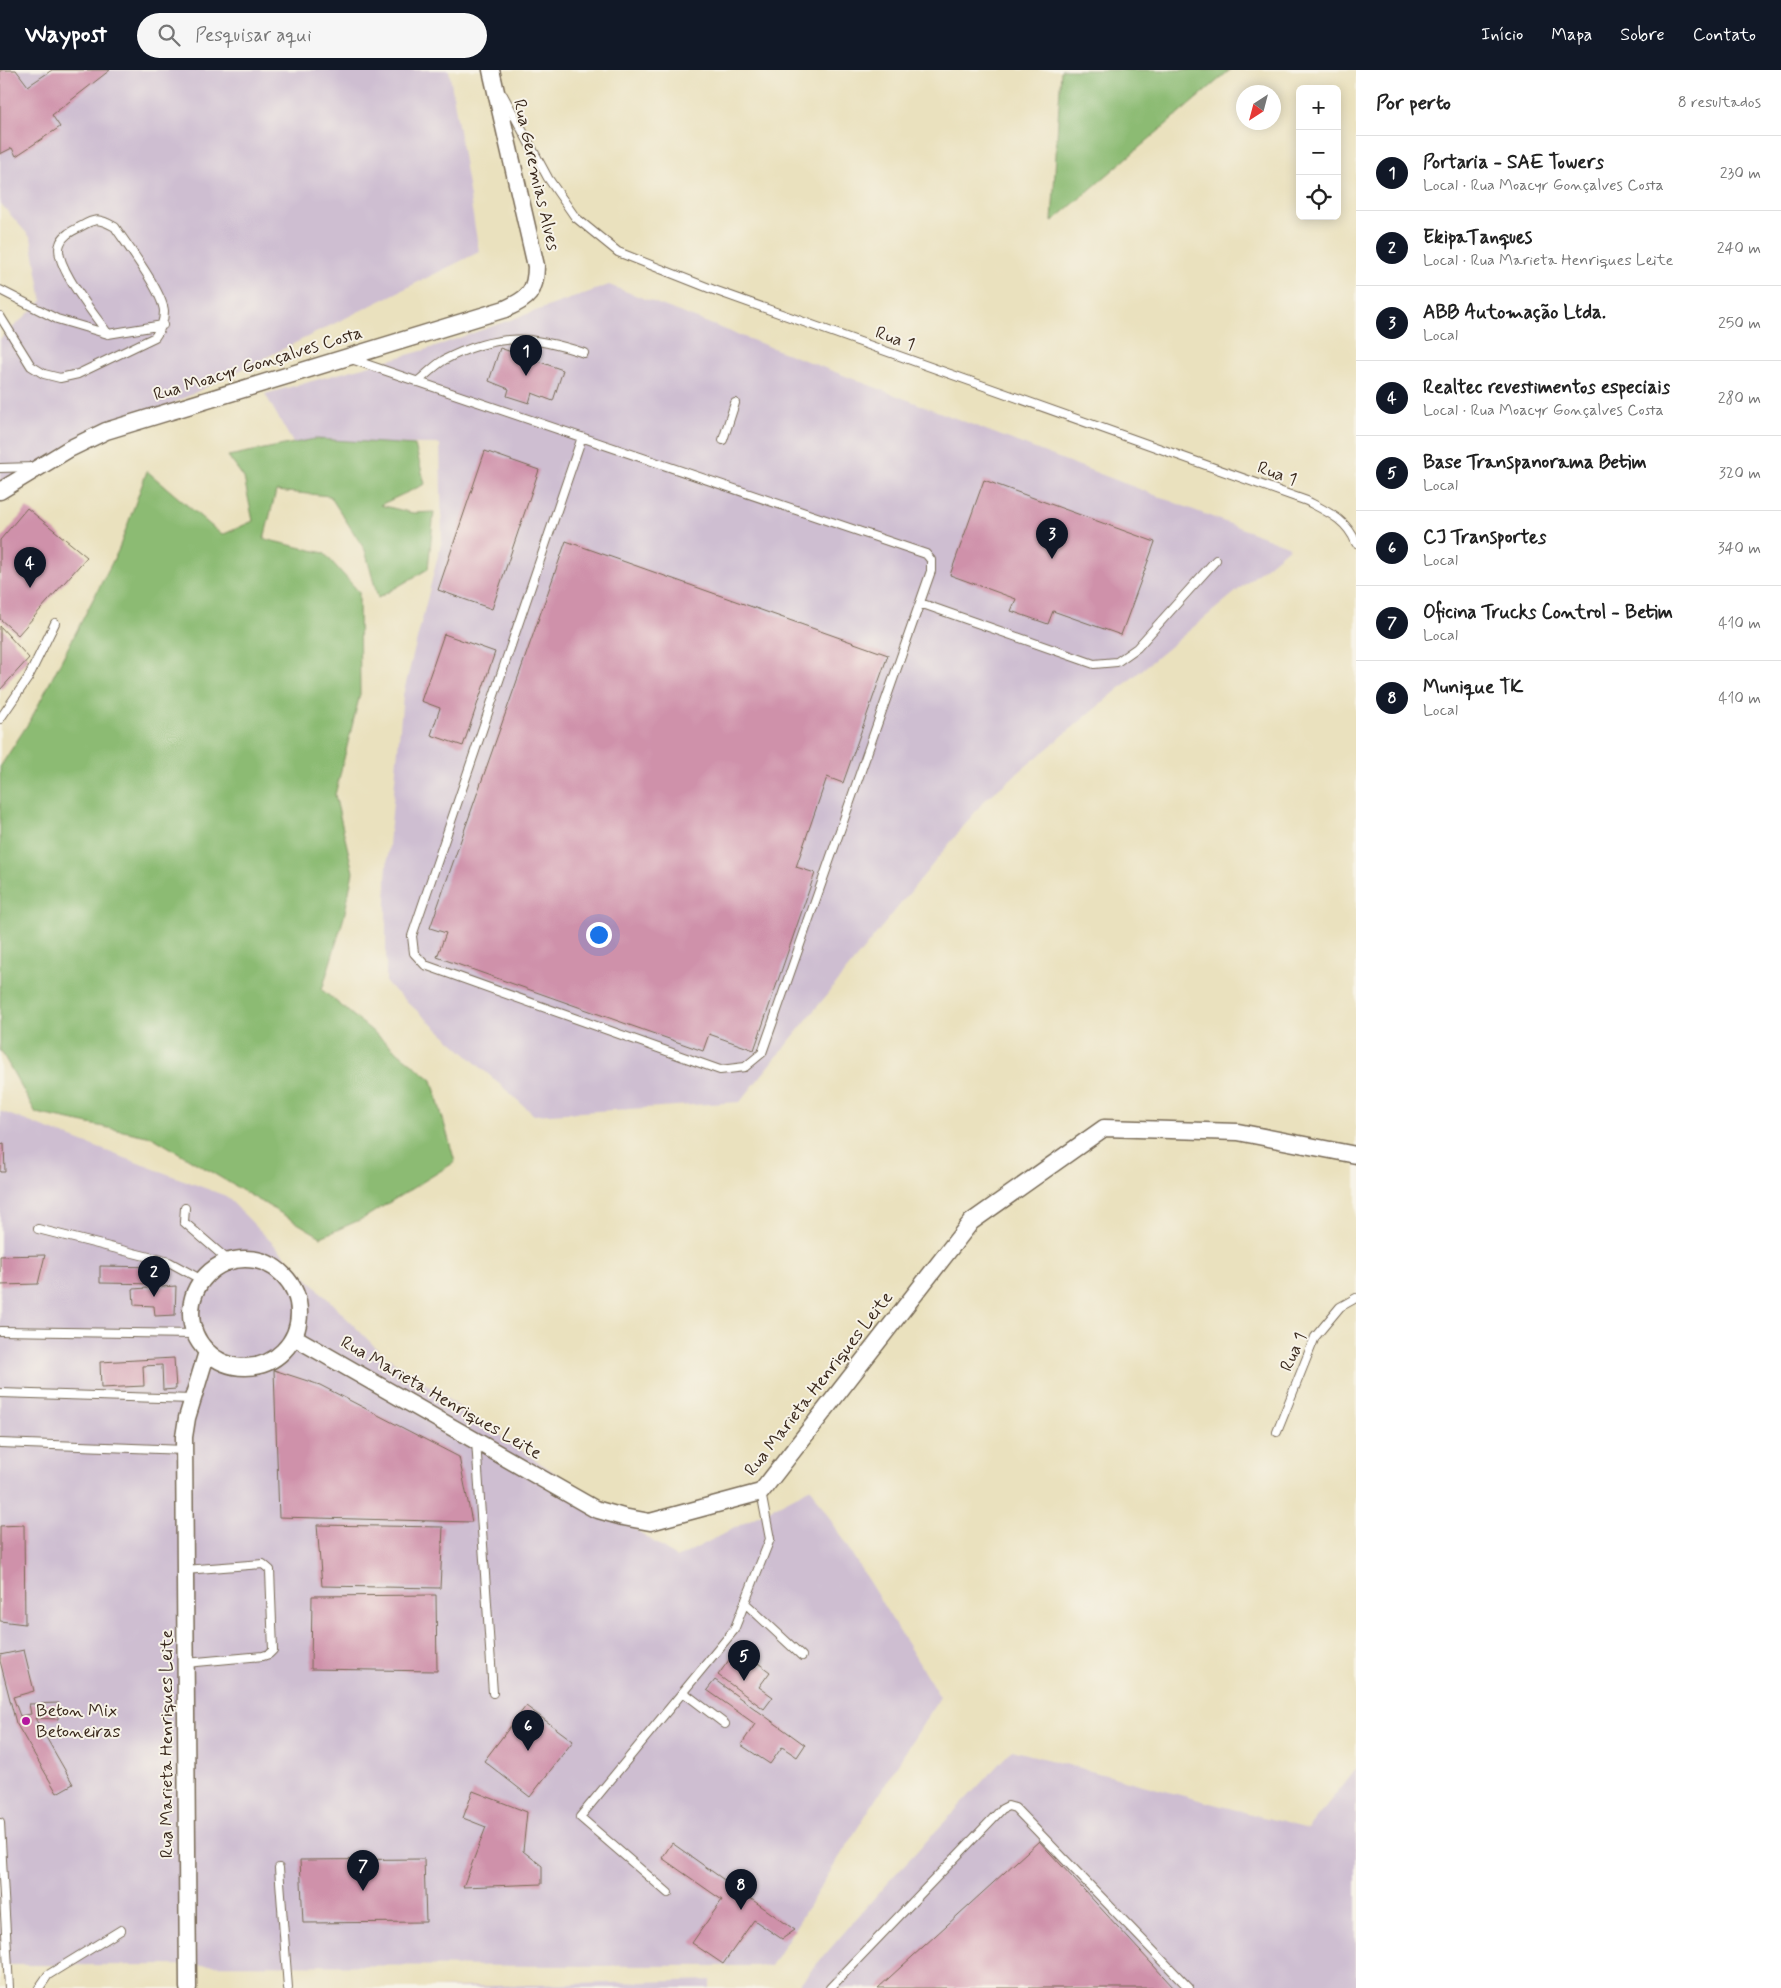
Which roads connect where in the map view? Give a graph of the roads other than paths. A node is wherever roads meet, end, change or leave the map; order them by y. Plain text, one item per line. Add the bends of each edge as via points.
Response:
1 (492, 73) edge
2 (533, 289) joint
3 (0, 290) edge
4 (0, 316) edge
5 (163, 325) junction
6 (108, 334) junction
7 (584, 353) dead end
8 (348, 358) junction
9 (417, 382) junction
10 (735, 403) dead end
11 (582, 437) junction
12 (723, 440) dead end
13 (38, 467) junction
14 (0, 468) edge
15 (0, 491) edge
16 (1356, 543) edge
17 (1216, 560) dead end
18 (920, 603) junction
19 (55, 623) dead end
20 (0, 719) edge
21 (1356, 1155) edge
22 (185, 1208) dead end
23 (38, 1229) dead end
24 (230, 1261) junction
25 (202, 1280) junction
26 (1356, 1298) edge
27 (0, 1331) edge
28 (194, 1334) junction
29 (294, 1338) junction
30 (207, 1352) junction
31 (0, 1393) edge
32 (192, 1399) junction
33 (1278, 1432) dead end
34 (476, 1441) junction
35 (0, 1443) edge
36 (185, 1450) junction
37 (761, 1492) junction
38 (186, 1570) junction
39 (745, 1603) junction
40 (802, 1656) dead end
41 (186, 1663) junction
42 (683, 1692) junction
43 (493, 1693) dead end
44 (725, 1724) dead end
45 (0, 1823) edge
46 (279, 1868) dead end
47 (668, 1893) dead end
48 (121, 1930) dead end
49 (9, 1988) edge
50 (40, 1988) edge
51 (188, 1988) edge
52 (288, 1988) edge
53 (830, 1988) edge
54 (1188, 1988) edge

1 - 2 street, Rua Geremias Alves via 536,266
1 - 16 lane, Rua 1 via 548,178 575,217 618,252 714,290 1307,501 1336,515 1352,532
2 - 8 street, Rua Moacyr Gonçalves Costa via 521,302 505,309
3 - 6 lane via 57,319
4 - 5 lane via 31,366 60,378 78,374 155,337
5 - 6 lane
5 - 6 lane via 164,310 156,291 115,227 104,221 92,220 66,235 59,253 64,268
7 - 9 lane via 558,344 521,338 500,340 443,361
8 - 9 lane
8 - 13 street, Rua Moacyr Gonçalves Costa via 106,431
9 - 11 lane
10 - 12 lane
11 - 18 lane via 926,554 931,560 932,571
11 - 18 lane via 412,936 414,953 425,965 720,1070 745,1067 762,1053
13 - 14 lane
13 - 15 street, Rua Moacyr Gonçalves Costa
17 - 18 lane via 1137,648 1117,662 1094,664
19 - 20 lane via 28,678
21 - 37 street, Rua Marieta Henriques Leite via 1238,1132 1104,1128 971,1222
22 - 24 lane via 184,1222
23 - 25 lane via 168,1262
24 - 25 street via 219,1265
24 - 29 street via 252,1259 263,1262 290,1283 298,1304 298,1327
25 - 28 street via 191,1306
26 - 33 lane, Rua 1 via 1340,1306 1315,1337
27 - 28 lane
28 - 30 street
29 - 30 street via 270,1362 249,1368 226,1364
29 - 34 street, Rua Marieta Henriques Leite
30 - 32 street, Rua Marieta Henriques Leite
31 - 32 lane
32 - 36 street, Rua Marieta Henriques Leite
34 - 37 street, Rua Marieta Henriques Leite via 595,1509 650,1522
34 - 43 lane
35 - 36 lane
36 - 38 street, Rua Marieta Henriques Leite
37 - 39 lane via 770,1539
38 - 41 street, Rua Marieta Henriques Leite
38 - 41 lane via 264,1564 270,1570 273,1650 263,1656
39 - 40 lane
39 - 42 lane via 734,1630
41 - 51 street, Rua Marieta Henriques Leite
42 - 44 lane
42 - 47 lane via 580,1817
45 - 49 lane
46 - 52 lane
48 - 50 lane via 48,1975
53 - 54 lane via 1008,1806 1015,1808

